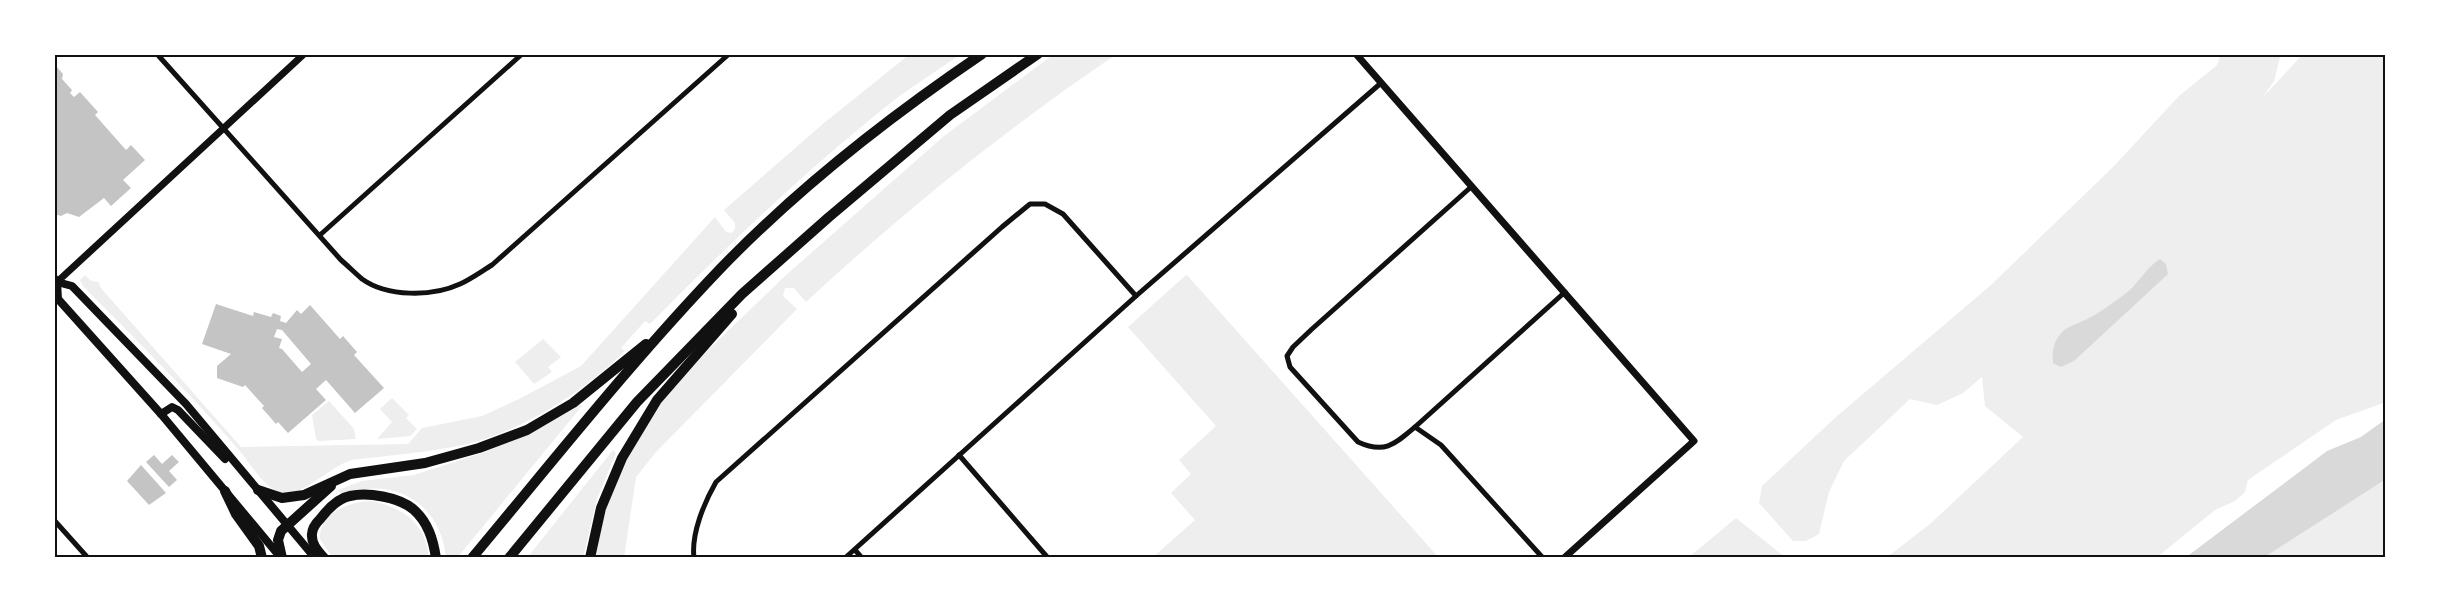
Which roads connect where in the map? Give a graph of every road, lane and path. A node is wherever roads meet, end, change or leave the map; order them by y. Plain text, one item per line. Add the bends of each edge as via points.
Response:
1 (157, 54) edge
2 (304, 54) edge
3 (522, 54) edge
4 (729, 54) edge
5 (982, 54) edge
6 (1038, 54) edge
7 (1356, 54) edge
8 (1382, 83) junction
9 (223, 128) junction
10 (1471, 187) junction
11 (320, 235) junction
12 (774, 265) junction
13 (55, 281) edge
14 (1565, 292) junction
15 (1136, 296) junction
16 (672, 323) junction
17 (161, 414) junction
18 (1415, 427) junction
19 (959, 455) junction
20 (335, 481) junction
21 (258, 490) junction
22 (225, 491) junction
23 (54, 520) edge
24 (288, 525) junction
25 (855, 550) junction
26 (88, 558) edge
27 (262, 558) edge
28 (281, 558) edge
29 (315, 558) edge
30 (324, 558) edge
31 (436, 558) edge
32 (472, 558) edge
33 (509, 558) edge
34 (590, 558) edge
35 (694, 558) edge
36 (845, 558) edge
37 (862, 558) edge
38 (1048, 558) edge
39 (1543, 558) edge
40 (1564, 558) edge

1 - 9 street
2 - 9 street
3 - 11 street
4 - 11 street via 531,232 492,265 460,284 440,290 389,291 363,280
5 - 16 highway via 926,93 805,190 721,269
6 - 12 highway via 950,115
7 - 8 street
8 - 10 street
8 - 15 street
9 - 11 street
9 - 13 street
10 - 14 street
10 - 18 street via 1287,356 1290,367 1358,442 1372,448 1387,447
12 - 33 highway via 637,402
12 - 34 highway via 657,400 622,458 602,508
13 - 17 main road via 58,299
13 - 21 main road via 72,286 121,336 186,404
14 - 18 street
14 - 40 street via 1694,441
15 - 19 street
15 - 35 street via 1063,214 1045,204 1030,204 716,482 693,546
16 - 20 highway via 573,403 527,430 425,463 350,474
16 - 32 highway
17 - 21 main road via 172,407 178,410
17 - 22 main road
18 - 39 street via 1441,445
19 - 25 street
19 - 38 street
20 - 21 highway via 304,495 282,498
20 - 24 highway
21 - 24 main road
22 - 27 highway via 259,546
22 - 28 main road
23 - 26 street
24 - 28 highway via 278,540
24 - 29 main road
25 - 36 street
25 - 37 street
30 - 31 highway via 314,545 316,523 329,508 349,496 397,500 412,508 425,522

